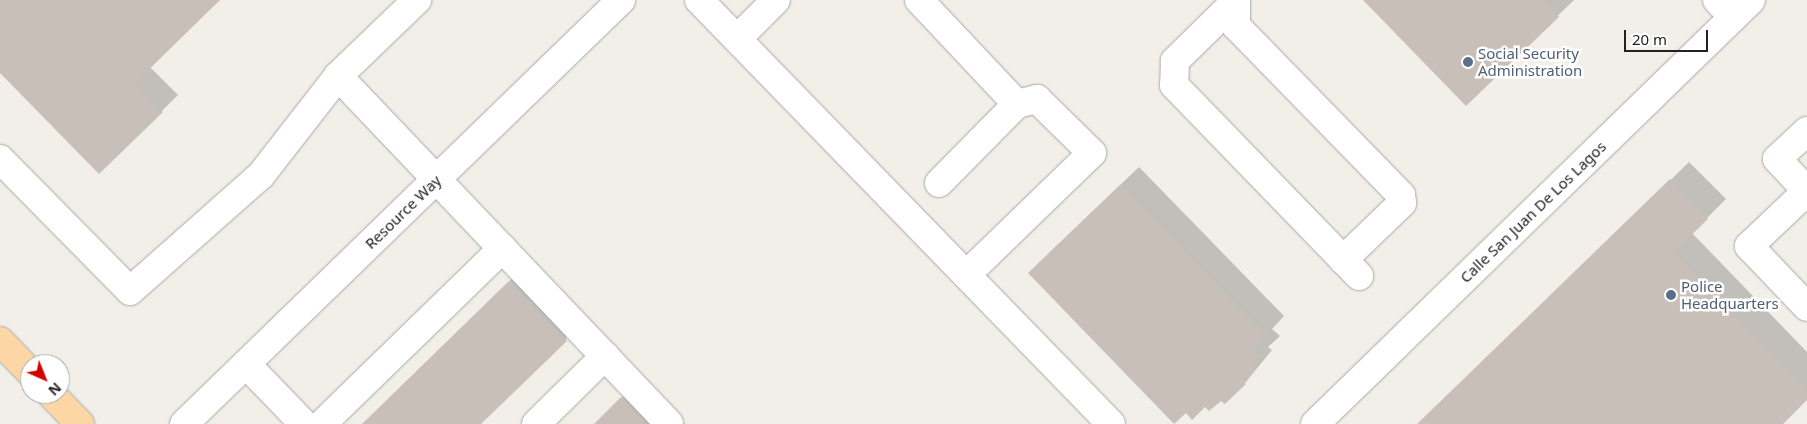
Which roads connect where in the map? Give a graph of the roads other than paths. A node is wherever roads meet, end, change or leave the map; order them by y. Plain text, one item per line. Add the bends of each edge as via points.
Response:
1 (417, 0) edge
2 (621, 0) edge
3 (699, 0) edge
4 (776, 0) edge
5 (919, 0) edge
6 (1734, 6) edge
7 (737, 39) junction
8 (338, 76) junction
9 (1017, 104) junction
10 (1807, 131) edge
11 (1, 161) edge
12 (438, 178) junction
13 (939, 183) dead end
14 (1807, 191) edge
15 (503, 248) junction
16 (1351, 268) joint
17 (966, 275) junction
18 (1807, 307) edge
19 (0, 341) edge
20 (605, 356) junction
21 (20, 362) edge
22 (246, 364) junction
23 (61, 404) edge
24 (80, 424) edge
25 (184, 424) edge
26 (304, 424) edge
27 (322, 424) edge
28 (536, 424) edge
29 (670, 424) edge
30 (1111, 424) edge
31 (1315, 424) edge

1 - 8 street
2 - 12 street, Resource Way
3 - 7 street
4 - 7 street
5 - 9 street
6 - 31 street, Calle San Juan De Los Lagos
7 - 17 street
8 - 11 street via 261,175 130,291
8 - 12 street
9 - 13 street
9 - 17 street via 1037,99 1092,153
10 - 14 street via 1777,159
12 - 15 street
12 - 22 street, Resource Way
14 - 18 street via 1749,246
15 - 20 street
15 - 27 street
16 - 16 street via 1174,85 1175,61 1236,1 1236,26 1401,195 1402,203
17 - 30 street
19 - 21 main road
20 - 28 street
20 - 29 street
22 - 25 street, Resource Way
22 - 26 street
23 - 24 main road

